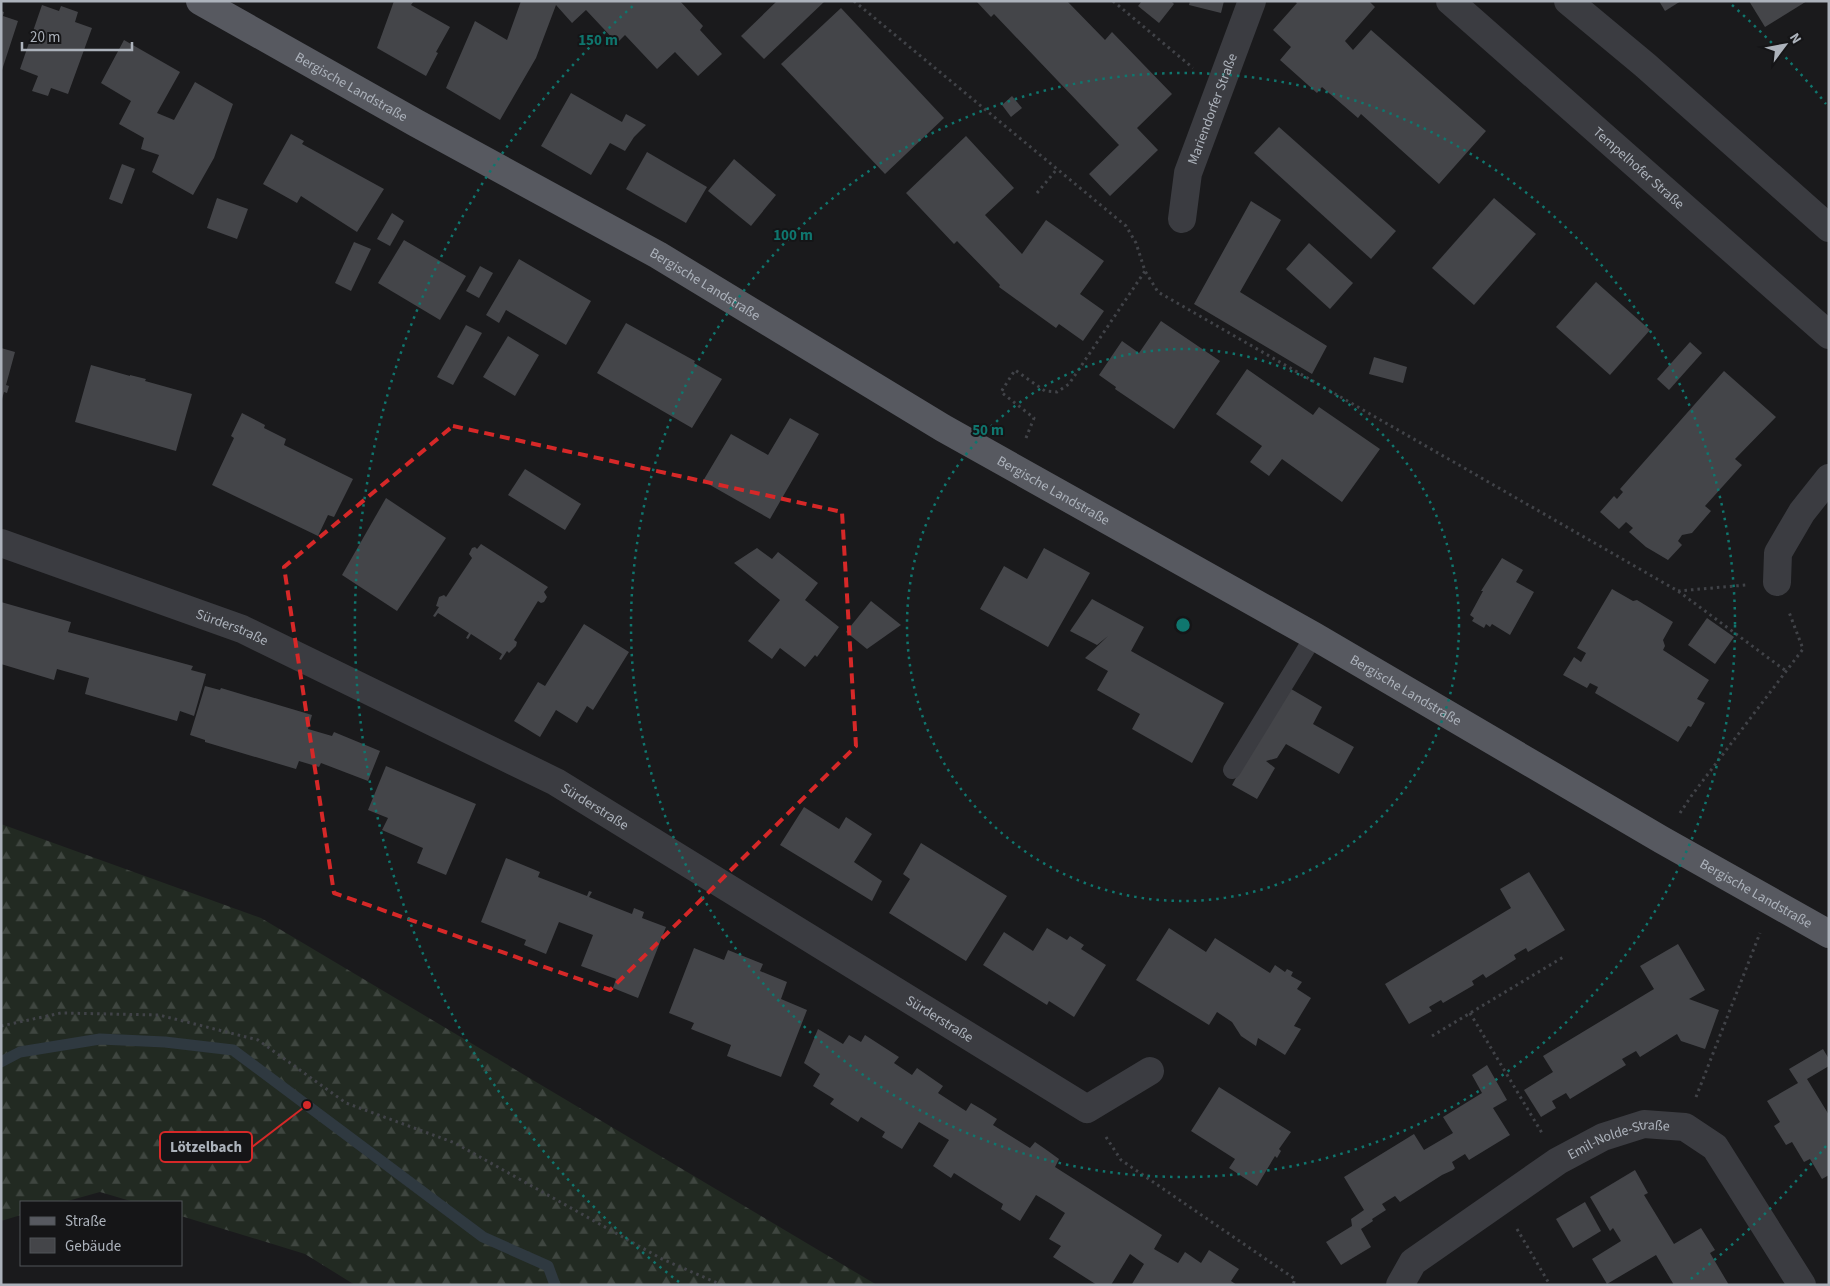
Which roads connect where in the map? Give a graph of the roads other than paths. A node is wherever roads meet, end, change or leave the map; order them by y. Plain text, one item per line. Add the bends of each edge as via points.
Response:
1 (200, 1) edge
2 (1252, 1) edge
3 (1450, 1) edge
4 (1568, 1) edge
5 (1182, 219) dead end
6 (1829, 228) edge
7 (1829, 335) edge
8 (1829, 478) edge
9 (1, 544) edge
10 (1777, 582) road end
11 (1314, 636) junction
12 (1232, 770) dead end
13 (1829, 934) edge
14 (1150, 1071) dead end
15 (1400, 1285) edge
16 (1802, 1285) edge

1 - 11 main road, Bergische Landstraße via 658,256 943,428
2 - 5 street, Mariendorfer Straße via 1188,173
3 - 7 street, Tempelhofer Straße
4 - 6 street
8 - 10 street via 1802,512 1778,553
9 - 14 street, Sürderstraße via 242,629 556,782 1087,1109
11 - 12 lane
11 - 13 main road, Bergische Landstraße
15 - 16 street, Emil-Nolde-Straße via 1413,1262 1558,1161 1603,1137 1644,1124 1685,1127 1715,1147

